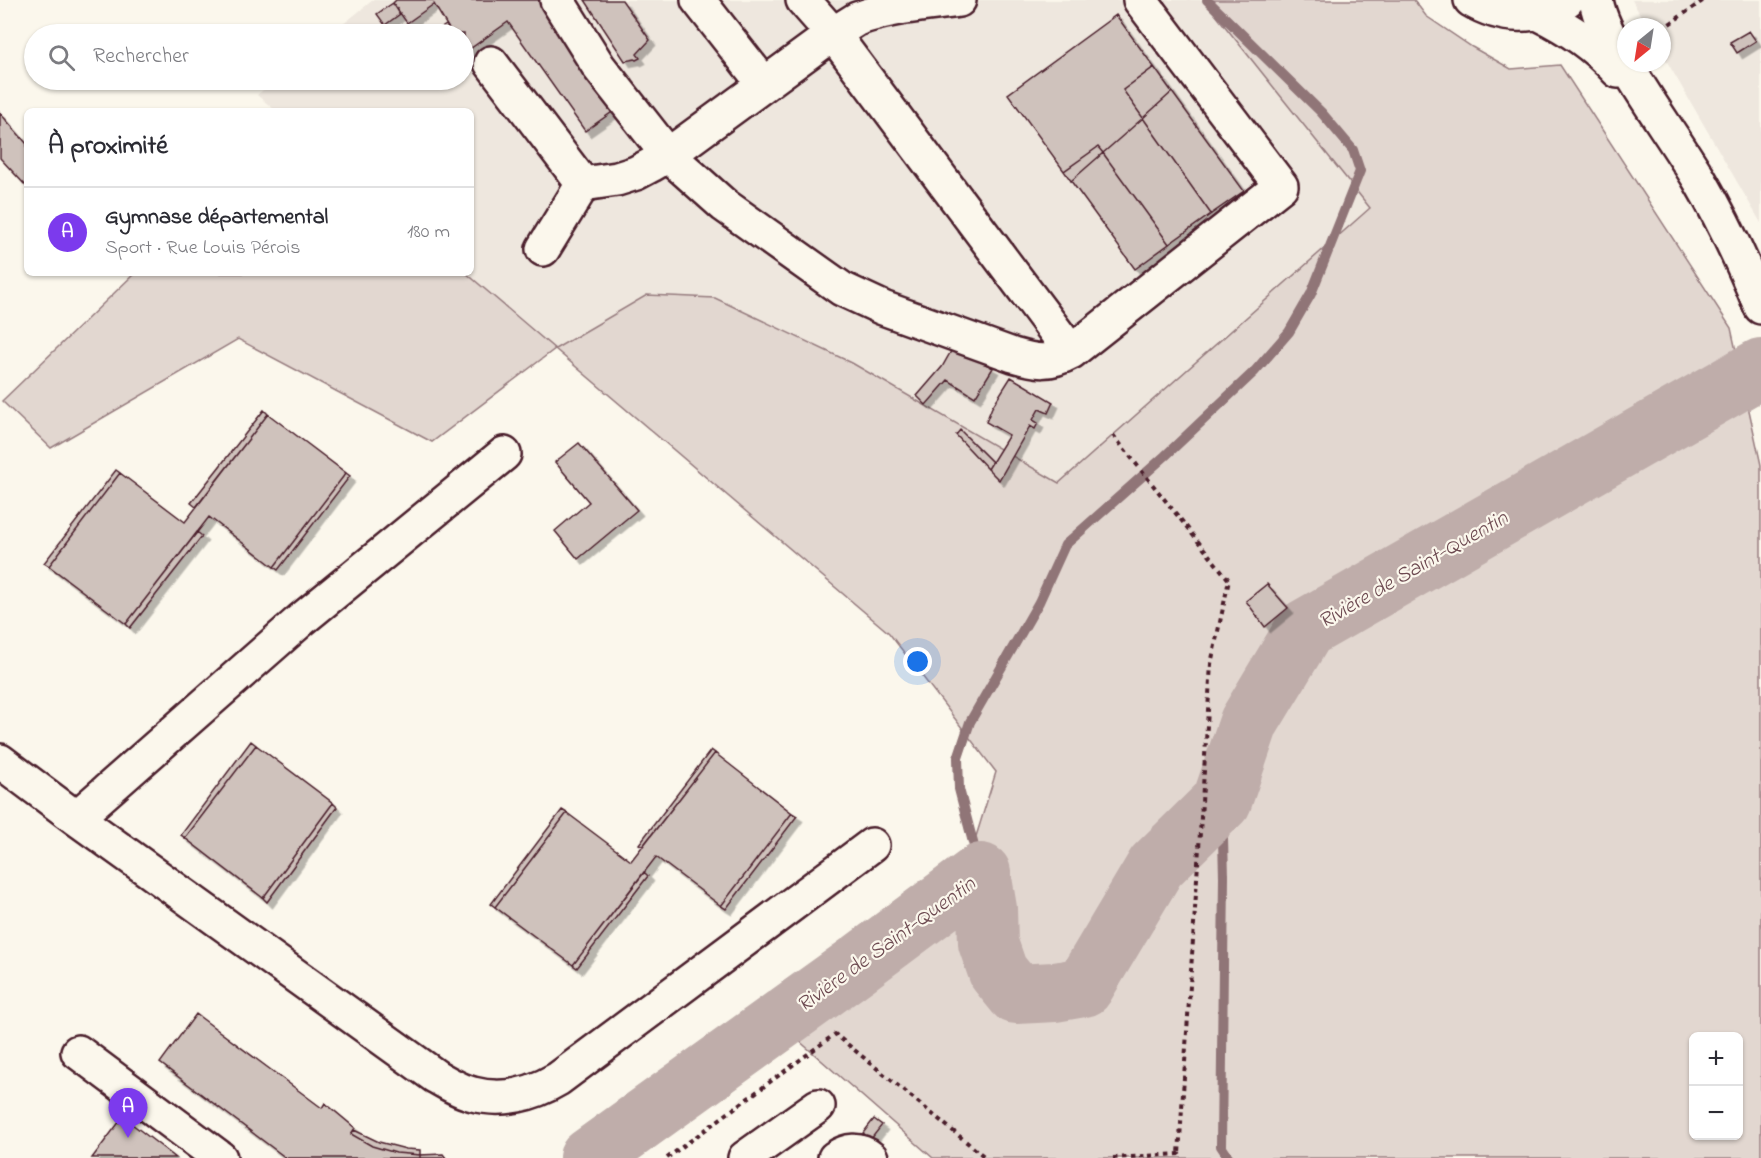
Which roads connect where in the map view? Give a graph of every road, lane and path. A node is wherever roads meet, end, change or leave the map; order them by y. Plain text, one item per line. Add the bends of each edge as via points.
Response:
1 (557, 0) edge
2 (698, 0) edge
3 (803, 0) edge
4 (959, 0) edge
5 (1140, 0) edge
6 (1471, 0) edge
7 (1596, 0) edge
8 (1704, 0) edge
9 (1553, 6) edge
10 (1671, 23) edge
11 (833, 34) junction
12 (491, 63) dead end
13 (764, 84) junction
14 (1648, 103) junction
15 (668, 155) junction
16 (583, 184) junction
17 (543, 249) dead end
18 (1761, 307) edge
19 (1071, 352) junction
20 (1113, 435) dead end
21 (504, 454) dead end
22 (0, 761) edge
23 (76, 818) junction
24 (872, 845) dead end
25 (78, 1052) dead end
26 (818, 1106) dead end
27 (1181, 1156) edge
28 (220, 1158) edge
29 (745, 1158) edge
30 (835, 1158) edge
31 (871, 1158) edge
32 (1113, 1158) edge

1 - 15 street via 599,67
2 - 13 street
3 - 11 street
4 - 11 street via 873,13
5 - 19 street via 1281,186
6 - 9 street via 1515,15
7 - 14 street via 1602,23
8 - 10 path
9 - 14 street via 1570,29 1597,49
11 - 13 street
11 - 19 street
12 - 16 street
13 - 15 street
14 - 18 street via 1699,179
15 - 16 street via 636,173
15 - 19 street via 724,205 863,300 1029,360 1057,359
16 - 17 street
20 - 27 path via 1229,580 1211,664
21 - 23 street via 301,620
22 - 23 street
23 - 24 street via 435,1076 473,1094 491,1097 527,1094 558,1079
25 - 28 street
26 - 29 street
27 - 32 path
30 - 31 street via 855,1150

